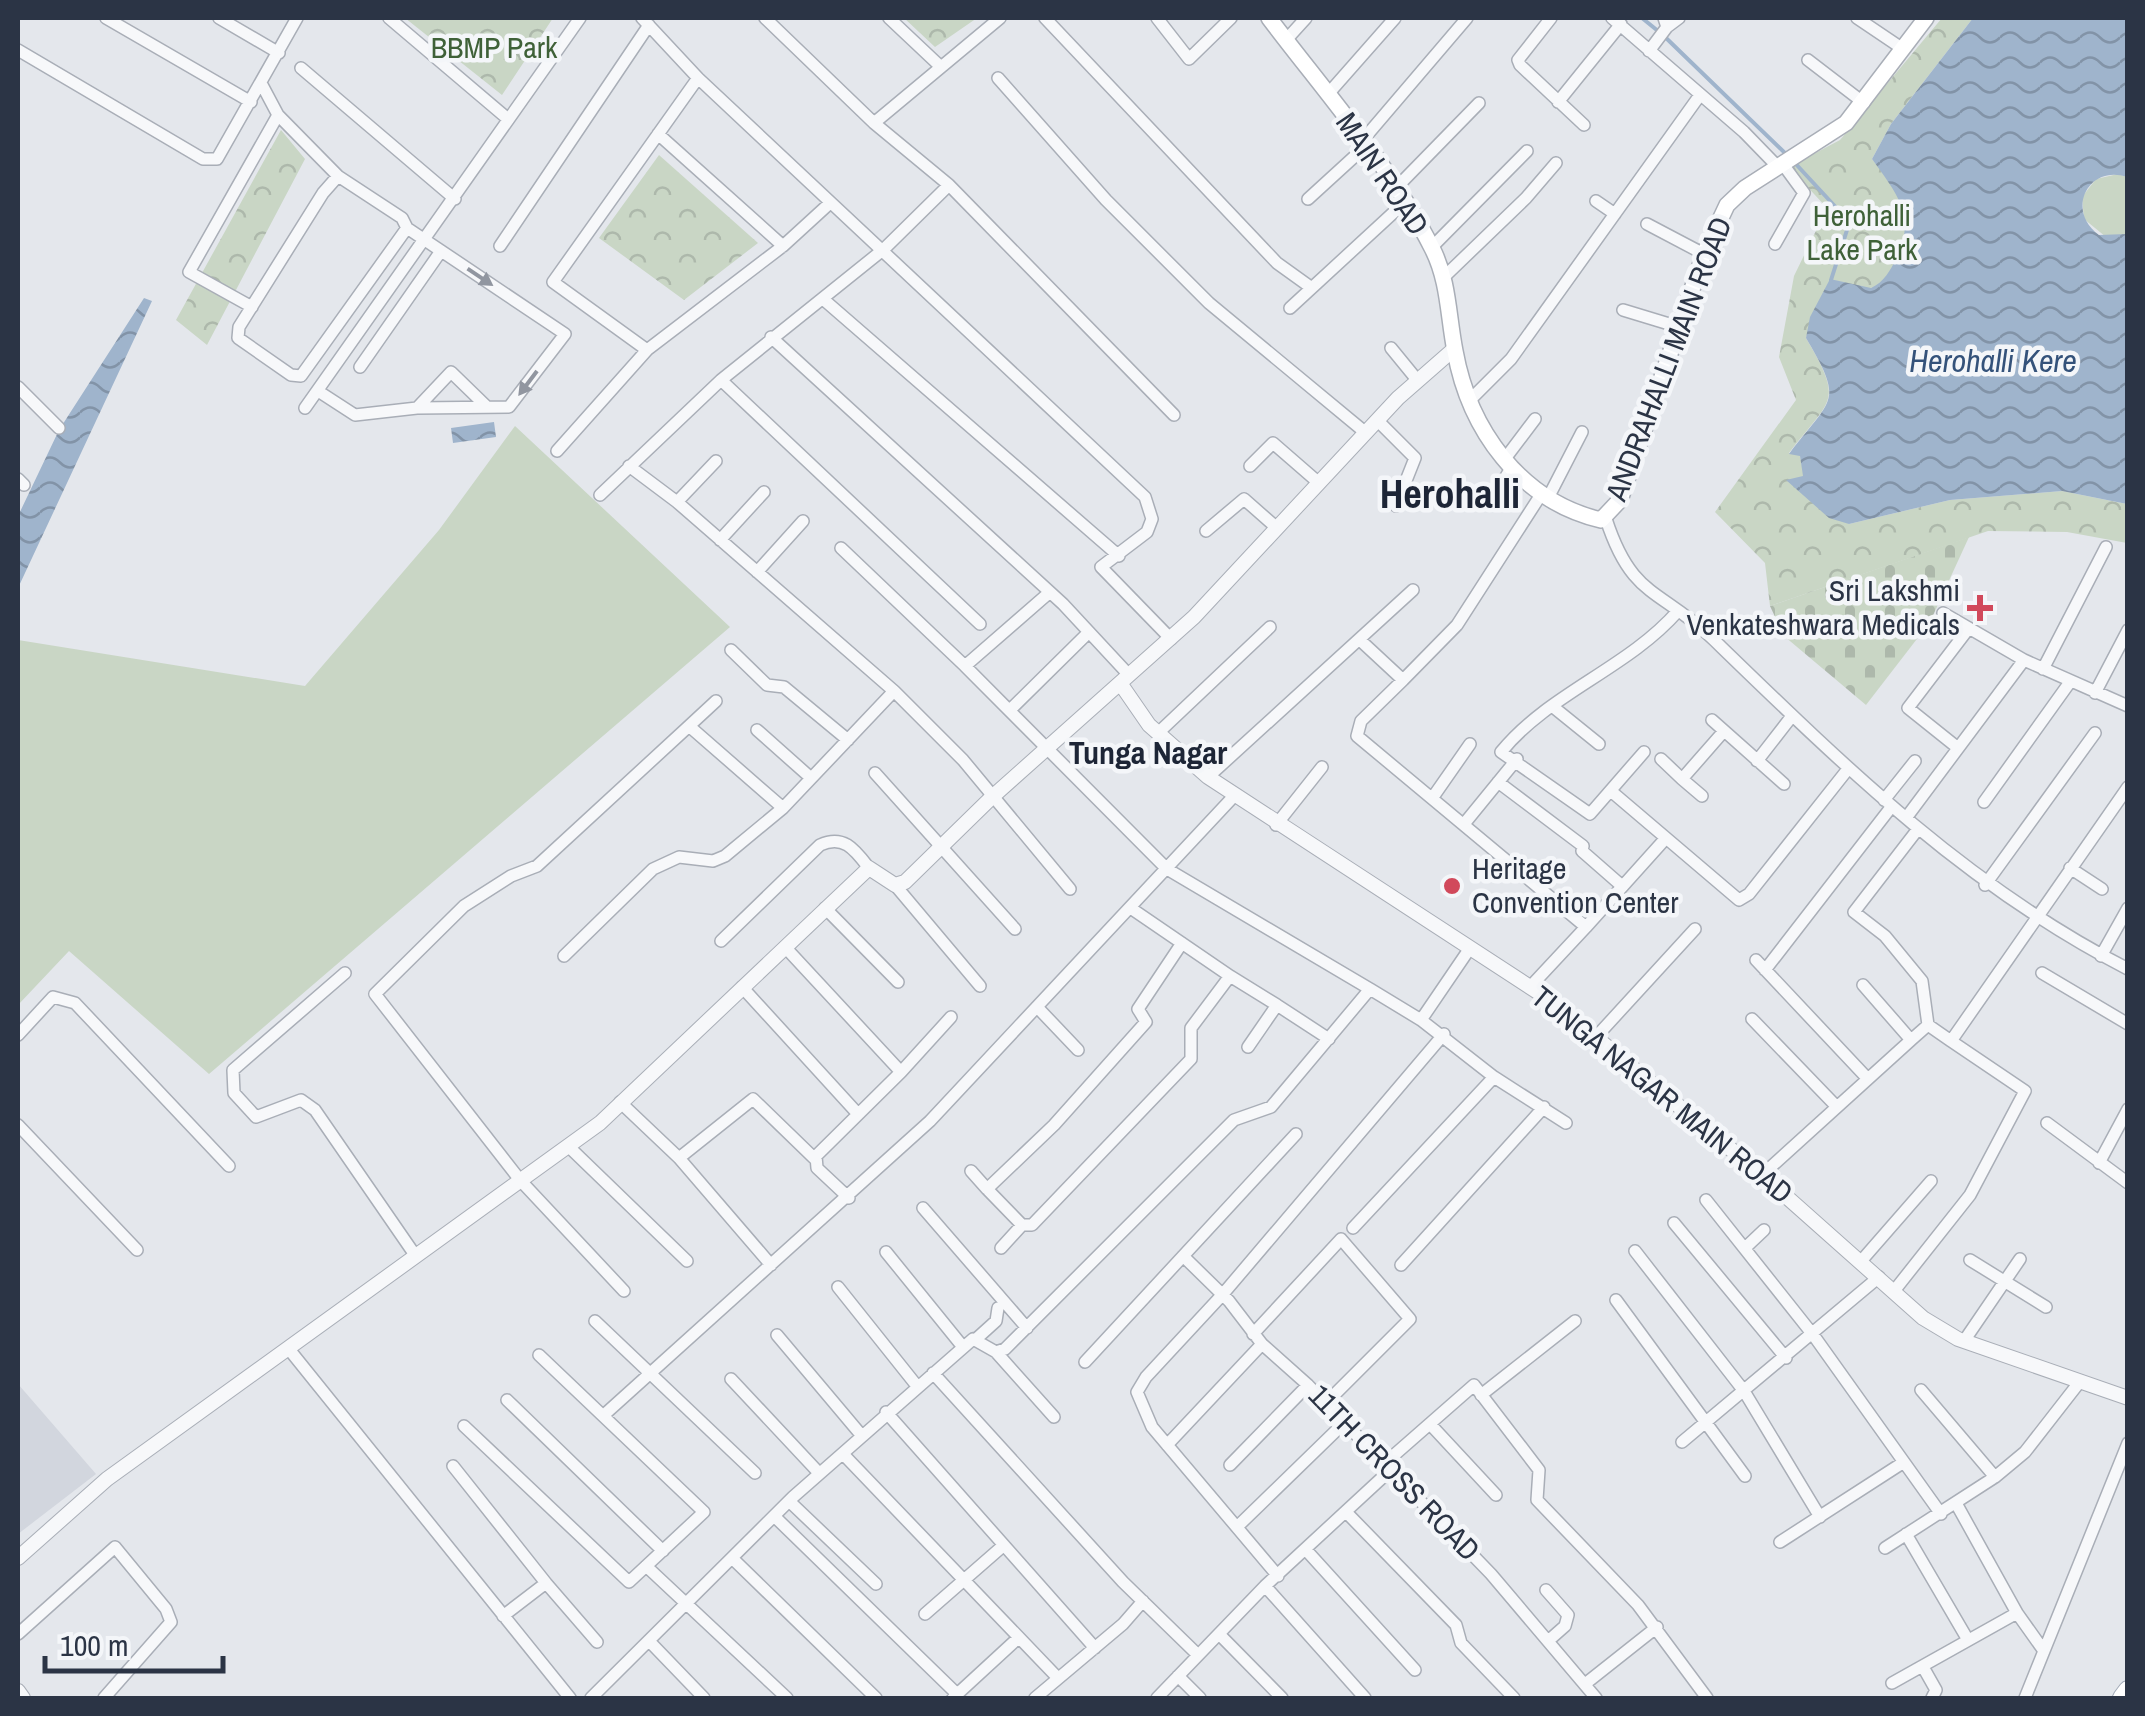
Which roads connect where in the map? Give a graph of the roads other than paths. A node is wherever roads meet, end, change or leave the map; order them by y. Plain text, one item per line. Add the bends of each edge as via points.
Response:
1 (106, 18) edge
2 (219, 18) edge
3 (297, 18) edge
4 (389, 18) edge
5 (580, 18) edge
6 (765, 18) edge
7 (889, 18) edge
8 (1000, 18) edge
9 (1046, 18) edge
10 (1157, 18) edge
11 (1231, 18) edge
12 (1269, 18) edge
13 (1306, 18) edge
14 (1395, 18) edge
15 (1467, 18) edge
16 (1551, 18) edge
17 (1679, 18) edge
18 (1857, 18) edge
19 (1926, 18) edge
20 (646, 21) edge
21 (1616, 21) edge
22 (1663, 28) edge
23 (1286, 40) junction
24 (1902, 49) junction
25 (18, 50) edge
26 (1649, 51) junction
27 (280, 52) junction
28 (1808, 60) dead end
29 (941, 67) junction
30 (300, 68) dead end
31 (698, 78) junction
32 (998, 78) dead end
33 (262, 84) junction
34 (1328, 94) junction
35 (1700, 94) junction
36 (251, 102) junction
37 (1479, 102) dead end
38 (1558, 102) junction
39 (1864, 103) junction
40 (278, 115) junction
41 (508, 119) junction
42 (874, 123) junction
43 (1584, 125) dead end
44 (658, 134) junction
45 (1364, 144) junction
46 (1527, 151) dead end
47 (1556, 162) dead end
48 (1785, 162) junction
49 (338, 176) junction
50 (949, 185) junction
51 (1401, 195) junction
52 (455, 199) junction
53 (1308, 199) dead end
54 (830, 202) junction
55 (1596, 202) dead end
56 (1615, 214) junction
57 (1648, 224) dead end
58 (407, 228) junction
59 (426, 241) junction
60 (1776, 244) dead end
61 (500, 246) dead end
62 (783, 246) junction
63 (1432, 247) junction
64 (884, 249) junction
65 (441, 251) junction
66 (1704, 254) junction
67 (1444, 276) junction
68 (1309, 286) junction
69 (823, 299) junction
70 (252, 307) junction
71 (1290, 308) dead end
72 (1623, 310) dead end
73 (1679, 327) junction
74 (771, 337) junction
75 (1391, 348) dead end
76 (1454, 348) junction
77 (646, 350) junction
78 (360, 367) dead end
79 (720, 380) junction
80 (1418, 382) junction
81 (18, 386) edge
82 (318, 391) junction
83 (1469, 402) junction
84 (486, 406) junction
85 (305, 408) dead end
86 (417, 408) junction
87 (1174, 415) dead end
88 (1535, 419) dead end
89 (1378, 420) junction
90 (59, 428) dead end
91 (1582, 432) dead end
92 (1366, 433) junction
93 (557, 451) dead end
94 (716, 461) dead end
95 (1507, 464) junction
96 (629, 466) junction
97 (1250, 466) dead end
98 (1319, 484) junction
99 (1498, 490) dead end
100 (764, 492) dead end
101 (600, 495) dead end
102 (1546, 495) junction
103 (677, 502) junction
104 (1396, 506) dead end
105 (1606, 519) junction
106 (803, 522) dead end
107 (1277, 528) junction
108 (1206, 530) dead end
109 (720, 540) junction
110 (2106, 547) dead end
111 (841, 548) dead end
112 (1118, 556) junction
113 (757, 572) junction
114 (1412, 590) dead end
115 (1050, 592) junction
116 (1678, 612) junction
117 (1943, 613) dead end
118 (980, 624) dead end
119 (1270, 627) dead end
120 (1968, 628) junction
121 (2128, 630) edge
122 (1089, 632) junction
123 (1171, 639) junction
124 (1360, 641) junction
125 (731, 650) dead end
126 (2024, 660) junction
127 (965, 666) junction
128 (2043, 670) junction
129 (1125, 679) junction
130 (1403, 680) junction
131 (2070, 682) junction
132 (894, 691) junction
133 (2095, 693) junction
134 (716, 701) dead end
135 (1552, 706) junction
136 (2128, 706) edge
137 (1011, 709) junction
138 (1792, 716) junction
139 (1712, 720) dead end
140 (689, 726) junction
141 (757, 730) dead end
142 (1724, 732) junction
143 (1158, 733) junction
144 (2096, 733) dead end
145 (848, 740) junction
146 (1470, 744) dead end
147 (1599, 744) dead end
148 (1958, 748) junction
149 (1050, 750) junction
150 (1644, 752) dead end
151 (1517, 759) junction
152 (1660, 759) dead end
153 (1757, 761) junction
154 (1915, 761) dead end
155 (1322, 767) dead end
156 (1848, 769) junction
157 (875, 773) dead end
158 (1208, 777) junction
159 (811, 778) junction
160 (1682, 779) junction
161 (1498, 782) junction
162 (1784, 784) dead end
163 (2128, 787) edge
164 (1612, 792) junction
165 (1234, 796) junction
166 (1702, 796) dead end
167 (1433, 797) junction
168 (991, 798) junction
169 (1984, 802) dead end
170 (1888, 803) junction
171 (783, 808) junction
172 (1906, 818) junction
173 (1464, 824) junction
174 (1276, 825) junction
175 (1918, 829) junction
176 (1666, 838) junction
177 (942, 846) junction
178 (868, 868) junction
179 (2070, 868) junction
180 (1167, 869) junction
181 (1984, 884) junction
182 (894, 885) junction
183 (1622, 886) junction
184 (1070, 889) dead end
185 (2102, 889) dead end
186 (825, 908) junction
187 (1132, 909) junction
188 (2127, 910) edge
189 (2033, 917) junction
190 (1586, 927) junction
191 (1016, 929) dead end
192 (1695, 929) dead end
193 (721, 941) dead end
194 (1182, 942) junction
195 (786, 947) junction
196 (1468, 951) junction
197 (564, 956) dead end
198 (2101, 956) junction
199 (2128, 970) edge
200 (345, 974) dead end
201 (2042, 974) dead end
202 (1230, 976) junction
203 (898, 982) dead end
204 (1862, 985) dead end
205 (980, 986) dead end
206 (742, 988) junction
207 (1530, 988) junction
208 (1370, 989) junction
209 (1277, 1005) junction
210 (1038, 1008) junction
211 (951, 1017) dead end
212 (1752, 1019) dead end
213 (1421, 1020) junction
214 (2128, 1024) edge
215 (1928, 1025) junction
216 (1444, 1034) junction
217 (18, 1035) edge
218 (1596, 1037) junction
219 (1330, 1039) junction
220 (1912, 1040) junction
221 (1951, 1041) junction
222 (1248, 1047) dead end
223 (1078, 1050) dead end
224 (900, 1072) junction
225 (1494, 1077) junction
226 (1868, 1078) junction
227 (620, 1102) junction
228 (1544, 1107) junction
229 (1836, 1107) junction
230 (2128, 1109) edge
231 (858, 1114) junction
232 (1566, 1122) dead end
233 (2047, 1123) dead end
234 (18, 1125) edge
235 (1296, 1134) dead end
236 (568, 1146) junction
237 (679, 1158) junction
238 (816, 1160) junction
239 (2099, 1163) junction
240 (229, 1166) dead end
241 (971, 1171) dead end
242 (1762, 1174) junction
243 (520, 1180) junction
244 (1931, 1182) dead end
245 (2128, 1183) edge
246 (987, 1189) junction
247 (848, 1198) junction
248 (1706, 1200) dead end
249 (923, 1208) dead end
250 (1674, 1223) dead end
251 (1022, 1226) junction
252 (1353, 1228) dead end
253 (1764, 1230) dead end
254 (1001, 1248) dead end
255 (1744, 1248) junction
256 (137, 1250) dead end
257 (1635, 1250) dead end
258 (886, 1252) dead end
259 (415, 1255) junction
260 (1183, 1256) junction
261 (2020, 1259) dead end
262 (1862, 1260) junction
263 (1970, 1260) dead end
264 (686, 1261) dead end
265 (770, 1265) junction
266 (1400, 1265) dead end
267 (1879, 1277) junction
268 (2005, 1282) junction
269 (838, 1287) dead end
270 (624, 1291) dead end
271 (1894, 1291) junction
272 (1222, 1294) junction
273 (1616, 1300) dead end
274 (2046, 1307) dead end
275 (998, 1308) dead end
276 (595, 1321) dead end
277 (1574, 1321) dead end
278 (1027, 1328) junction
279 (777, 1335) dead end
280 (1814, 1336) junction
281 (1258, 1339) junction
282 (1964, 1341) junction
283 (969, 1343) junction
284 (288, 1348) junction
285 (996, 1352) junction
286 (539, 1355) dead end
287 (1786, 1358) junction
288 (1085, 1362) dead end
289 (933, 1372) junction
290 (650, 1376) junction
291 (731, 1379) dead end
292 (2078, 1384) junction
293 (1308, 1385) junction
294 (917, 1386) junction
295 (1920, 1390) dead end
296 (1744, 1391) junction
297 (1481, 1394) junction
298 (2128, 1398) edge
299 (506, 1400) dead end
300 (1326, 1403) junction
301 (886, 1412) junction
302 (605, 1414) junction
303 (1054, 1417) dead end
304 (1345, 1422) junction
305 (1430, 1424) junction
306 (1706, 1424) junction
307 (464, 1426) dead end
308 (862, 1436) junction
309 (1682, 1442) dead end
310 (2128, 1442) edge
311 (1168, 1445) junction
312 (843, 1454) junction
313 (1904, 1462) junction
314 (1385, 1463) junction
315 (1230, 1464) dead end
316 (453, 1466) dead end
317 (755, 1473) dead end
318 (820, 1474) junction
319 (1745, 1476) dead end
320 (1994, 1478) junction
321 (1496, 1495) dead end
322 (788, 1501) junction
323 (1957, 1505) junction
324 (1346, 1512) junction
325 (1941, 1514) junction
326 (774, 1516) junction
327 (1820, 1517) junction
328 (1237, 1527) junction
329 (1906, 1534) junction
330 (1780, 1542) dead end
331 (1004, 1545) junction
332 (1885, 1548) dead end
333 (663, 1550) junction
334 (1307, 1551) junction
335 (18, 1558) edge
336 (733, 1559) junction
337 (646, 1566) junction
338 (1278, 1576) junction
339 (962, 1581) junction
340 (546, 1583) junction
341 (876, 1584) dead end
342 (1265, 1586) junction
343 (1546, 1590) dead end
344 (1143, 1601) junction
345 (689, 1604) junction
346 (2017, 1612) junction
347 (925, 1614) dead end
348 (503, 1616) junction
349 (1657, 1628) junction
350 (18, 1634) edge
351 (1219, 1634) junction
352 (1016, 1640) junction
353 (1968, 1640) junction
354 (1548, 1641) junction
355 (598, 1642) dead end
356 (650, 1642) junction
357 (1095, 1648) junction
358 (2044, 1652) junction
359 (1198, 1655) junction
360 (1923, 1667) junction
361 (1415, 1670) dead end
362 (1056, 1676) junction
363 (1178, 1676) junction
364 (1892, 1683) dead end
365 (1585, 1684) junction
366 (2128, 1690) edge
367 (18, 1692) edge
368 (955, 1696) edge
369 (22, 1698) edge
370 (104, 1698) edge
371 (570, 1698) edge
372 (591, 1698) edge
373 (704, 1698) edge
374 (787, 1698) edge
375 (876, 1698) edge
376 (1034, 1698) edge
377 (1157, 1698) edge
378 (1200, 1698) edge
379 (1282, 1698) edge
380 (1365, 1698) edge
381 (1514, 1698) edge
382 (1596, 1698) edge
383 (1708, 1698) edge
384 (1932, 1698) edge
385 (2025, 1698) edge
386 (2122, 1698) edge

1 - 36 street
2 - 27 street
3 - 27 street
4 - 41 street
5 - 41 street
6 - 42 street
7 - 29 street
8 - 29 street
9 - 68 street via 1277,263
10 - 11 street via 1189,59
12 - 23 main road, MAIN ROAD
13 - 23 street
14 - 34 street
15 - 45 street
16 - 38 street via 1518,60
17 - 22 street
18 - 24 street
19 - 24 main road, ANDRAHALLI MAIN ROAD
20 - 31 street
20 - 61 street
21 - 26 street
21 - 38 street
22 - 26 street
23 - 34 main road, MAIN ROAD
24 - 39 main road, ANDRAHALLI MAIN ROAD
25 - 36 street via 202,159 218,159
26 - 35 street
27 - 33 street
28 - 39 street
29 - 42 street
30 - 52 street
31 - 44 street
31 - 54 street
32 - 92 street via 1209,303
33 - 36 street
33 - 40 street
34 - 45 main road, MAIN ROAD
35 - 48 street
35 - 56 street
37 - 51 street
38 - 43 street
39 - 48 main road, ANDRAHALLI MAIN ROAD via 1835,133
40 - 49 street
40 - 70 street via 189,272
41 - 52 street
42 - 50 street
44 - 62 street
44 - 77 street via 553,282
45 - 51 main road, MAIN ROAD
45 - 53 street
46 - 63 street
47 - 67 street
48 - 60 street via 1804,193
48 - 66 main road, ANDRAHALLI MAIN ROAD via 1727,205
49 - 58 street
49 - 70 street
50 - 64 street
50 - 87 street
51 - 63 main road, MAIN ROAD
51 - 68 street
52 - 59 street
54 - 62 street
54 - 64 street
55 - 56 street
56 - 83 street via 1511,359
57 - 66 street
58 - 59 street
58 - 70 street via 302,376 290,375 238,338
59 - 65 street
59 - 82 street
62 - 77 street
63 - 67 main road, MAIN ROAD
64 - 69 street
64 - 112 street via 1144,497 1152,518 1147,532
65 - 78 street
65 -> 84 street via 565,334 509,407
66 - 73 main road, ANDRAHALLI MAIN ROAD
67 - 76 main road, MAIN ROAD
68 - 71 street
69 - 74 street
69 - 112 street
72 - 73 street
73 - 105 main road, ANDRAHALLI MAIN ROAD via 1620,500
74 - 79 street
74 - 115 street
75 - 80 street
76 - 80 street
76 - 83 main road, ANDRAHALLI MAIN ROAD
77 - 93 street
79 - 96 street
79 - 118 street
80 - 89 street
81 - 90 street
82 - 85 street
82 - 86 street via 355,416
83 - 95 main road, ANDRAHALLI MAIN ROAD
84 - 86 street
84 - 86 street via 451,372
88 - 95 street
89 - 92 street
89 - 104 street via 1415,458
91 - 102 street
92 - 98 street
94 - 103 street
95 - 99 street
95 - 102 main road, ANDRAHALLI MAIN ROAD
96 - 101 street
96 - 103 street
97 - 98 street via 1273,443
98 - 107 street
100 - 109 street
102 - 105 main road, ANDRAHALLI MAIN ROAD
102 - 130 street via 1457,625
103 - 109 street
105 - 116 street via 1627,571
106 - 113 street
107 - 108 street via 1244,499
107 - 123 street
109 - 113 street
110 - 128 street
111 - 127 street
112 - 123 street via 1101,566
113 - 132 street
114 - 124 street
115 - 122 street
115 - 127 street
116 - 135 street via 1618,666
116 - 138 street
117 - 120 street
119 - 143 street
120 - 126 street
120 - 148 street via 1908,708
121 - 133 street
122 - 129 street
122 - 137 street
123 - 129 street
124 - 130 street
124 - 158 street
125 - 145 street via 767,685 784,687
126 - 128 street
126 - 148 street
127 - 137 street
128 - 131 street
129 - 143 street, TUNGA NAGAR MAIN ROAD
129 - 149 street
130 - 167 street via 1360,721 1357,736
131 - 133 street
131 - 169 street
132 - 145 street
132 - 168 street
133 - 136 street
134 - 140 street
135 - 147 street
135 - 151 street via 1502,752
137 - 149 street
138 - 153 street
138 - 156 street
139 - 142 street
140 - 171 street
140 - 243 street via 537,866 464,906 375,994
141 - 159 street
142 - 153 street
142 - 160 street
143 - 158 street, TUNGA NAGAR MAIN ROAD
144 - 181 street
145 - 159 street
146 - 167 street
148 - 172 street
149 - 168 street
149 - 180 street
150 - 164 street
151 - 161 street
151 - 164 street via 1531,777 1590,814
152 - 160 street
153 - 162 street
154 - 170 street
155 - 174 street
156 - 170 street
156 - 176 street via 1742,899
157 - 177 street
158 - 165 street, TUNGA NAGAR MAIN ROAD
159 - 171 street
160 - 166 street
161 - 173 street
161 - 183 street
163 - 179 street
164 - 176 street
165 - 174 street, TUNGA NAGAR MAIN ROAD
165 - 180 street
167 - 173 street
168 - 177 street
168 - 184 street
170 - 172 street
170 - 226 street via 1761,965
171 - 197 street via 726,856 713,862 678,857 653,869
172 - 175 street
173 - 190 street
174 - 196 street, TUNGA NAGAR MAIN ROAD
175 - 181 street
175 - 215 street via 1854,912 1885,936 1922,981
176 - 183 street
177 - 182 street
177 - 191 street
178 - 182 street
178 - 186 street
178 - 193 street via 853,847 832,839
179 - 185 street
179 - 189 street
180 - 187 street
180 - 208 street
181 - 189 street
182 - 205 street
183 - 190 street
186 - 195 street
186 - 203 street
187 - 194 street
187 - 210 street
188 - 198 street
189 - 198 street
189 - 221 street
190 - 207 street
192 - 218 street
194 - 202 street
194 - 246 street via 1138,1009 1146,1022 1054,1126
195 - 206 street
195 - 224 street
196 - 207 street, TUNGA NAGAR MAIN ROAD
196 - 213 street
198 - 199 street
200 - 259 street via 232,1070 234,1093 256,1117 301,1100 315,1110
201 - 214 street
202 - 209 street
202 - 251 street via 1190,1028 1191,1059 1032,1225
204 - 220 street
206 - 227 street
206 - 231 street
207 - 218 street, TUNGA NAGAR MAIN ROAD
208 - 213 street
208 - 219 street
209 - 219 street
209 - 222 street
210 - 223 street
210 - 247 street
211 - 224 street
212 - 229 street
213 - 216 street
215 - 220 street
215 - 221 street
216 - 225 street
216 - 272 street
217 - 240 street via 53,997 75,1003
218 - 242 street, TUNGA NAGAR MAIN ROAD
219 - 278 street via 1270,1107 1234,1120
220 - 226 street
221 - 271 street via 2025,1091 1970,1194
224 - 231 street
225 - 228 street
225 - 252 street
226 - 229 street
227 - 236 street
227 - 237 street
228 - 232 street
228 - 266 street
229 - 242 street
230 - 239 street
231 - 238 street
233 - 239 street
234 - 256 street
235 - 260 street
236 - 243 street
236 - 264 street
237 - 238 street via 753,1100
237 - 265 street
238 - 247 street
239 - 245 street
241 - 246 street
242 - 262 street, TUNGA NAGAR MAIN ROAD
243 - 259 street
243 - 270 street
244 - 262 street
246 - 251 street
247 - 265 street
248 - 255 street
249 - 278 street
250 - 287 street
251 - 254 street
253 - 255 street
255 - 280 street
257 - 296 street
258 - 283 street
259 - 284 street
260 - 272 street, 11TH CROSS ROAD
260 - 288 street
261 - 268 street
262 - 267 street, TUNGA NAGAR MAIN ROAD
263 - 268 street
265 - 290 street
267 - 271 street, TUNGA NAGAR MAIN ROAD
267 - 280 street
268 - 274 street
268 - 282 street
269 - 294 street
271 - 282 street, TUNGA NAGAR MAIN ROAD
272 - 281 street, 11TH CROSS ROAD
272 - 311 street via 1137,1392 1142,1411
273 - 306 street
275 - 283 street via 996,1321
276 - 290 street
277 - 297 street
278 - 285 street
279 - 308 street
280 - 287 street
280 - 313 street
281 - 293 street, 11TH CROSS ROAD
281 - 300 street via 1340,1239 1410,1319
281 - 311 street
282 - 292 street, TUNGA NAGAR MAIN ROAD
283 - 285 street
283 - 289 street
284 - 335 street via 107,1480
284 - 348 street
285 - 303 street
286 - 302 street
287 - 296 street
289 - 294 street
289 - 344 street
290 - 302 street
290 - 317 street
291 - 318 street
292 - 298 street, TUNGA NAGAR MAIN ROAD
292 - 320 street via 2025,1452
293 - 300 street, 11TH CROSS ROAD
293 - 315 street
294 - 301 street
295 - 320 street
296 - 306 street
296 - 327 street
297 - 305 street via 1474,1386
297 - 349 street via 1539,1470 1537,1500
299 - 333 street
300 - 304 street, 11TH CROSS ROAD
301 - 308 street
301 - 331 street
302 - 333 street via 704,1512
304 - 314 street, 11TH CROSS ROAD
304 - 328 street
305 - 314 street
305 - 321 street
306 - 309 street
306 - 319 street
307 - 337 street via 629,1582
308 - 312 street
310 - 358 street
311 - 328 street
312 - 318 street
312 - 339 street
313 - 325 street
313 - 327 street
314 - 324 street via 1384,1476
314 - 354 street, 11TH CROSS ROAD
316 - 340 street
318 - 322 street
320 - 323 street
322 - 326 street
322 - 341 street
323 - 325 street
323 - 346 street
324 - 334 street
324 - 381 street via 1456,1625 1461,1644
325 - 329 street
326 - 336 street
326 - 368 street
327 - 330 street
328 - 338 street
329 - 332 street
329 - 353 street
331 - 339 street
331 - 357 street
333 - 337 street
334 - 338 street
334 - 361 street
336 - 345 street
336 - 375 street
337 - 345 street
338 - 342 street
339 - 347 street
339 - 352 street
340 - 348 street
340 - 355 street
342 - 351 street
342 - 380 street
343 - 354 street via 1568,1615
344 - 357 street
344 - 359 street
345 - 356 street
345 - 374 street
346 - 353 street
346 - 358 street
348 - 371 street
349 - 365 street
349 - 383 street
350 - 370 street via 115,1547 171,1622
351 - 359 street
351 - 379 street
352 - 362 street
352 - 368 street
353 - 360 street
354 - 365 street, 11TH CROSS ROAD
356 - 372 street
356 - 373 street
357 - 362 street
358 - 385 street
359 - 363 street
360 - 364 street
360 - 384 street via 1936,1690
362 - 376 street
363 - 377 street
363 - 378 street
365 - 382 street, 11TH CROSS ROAD
366 - 386 main road
367 - 369 street

